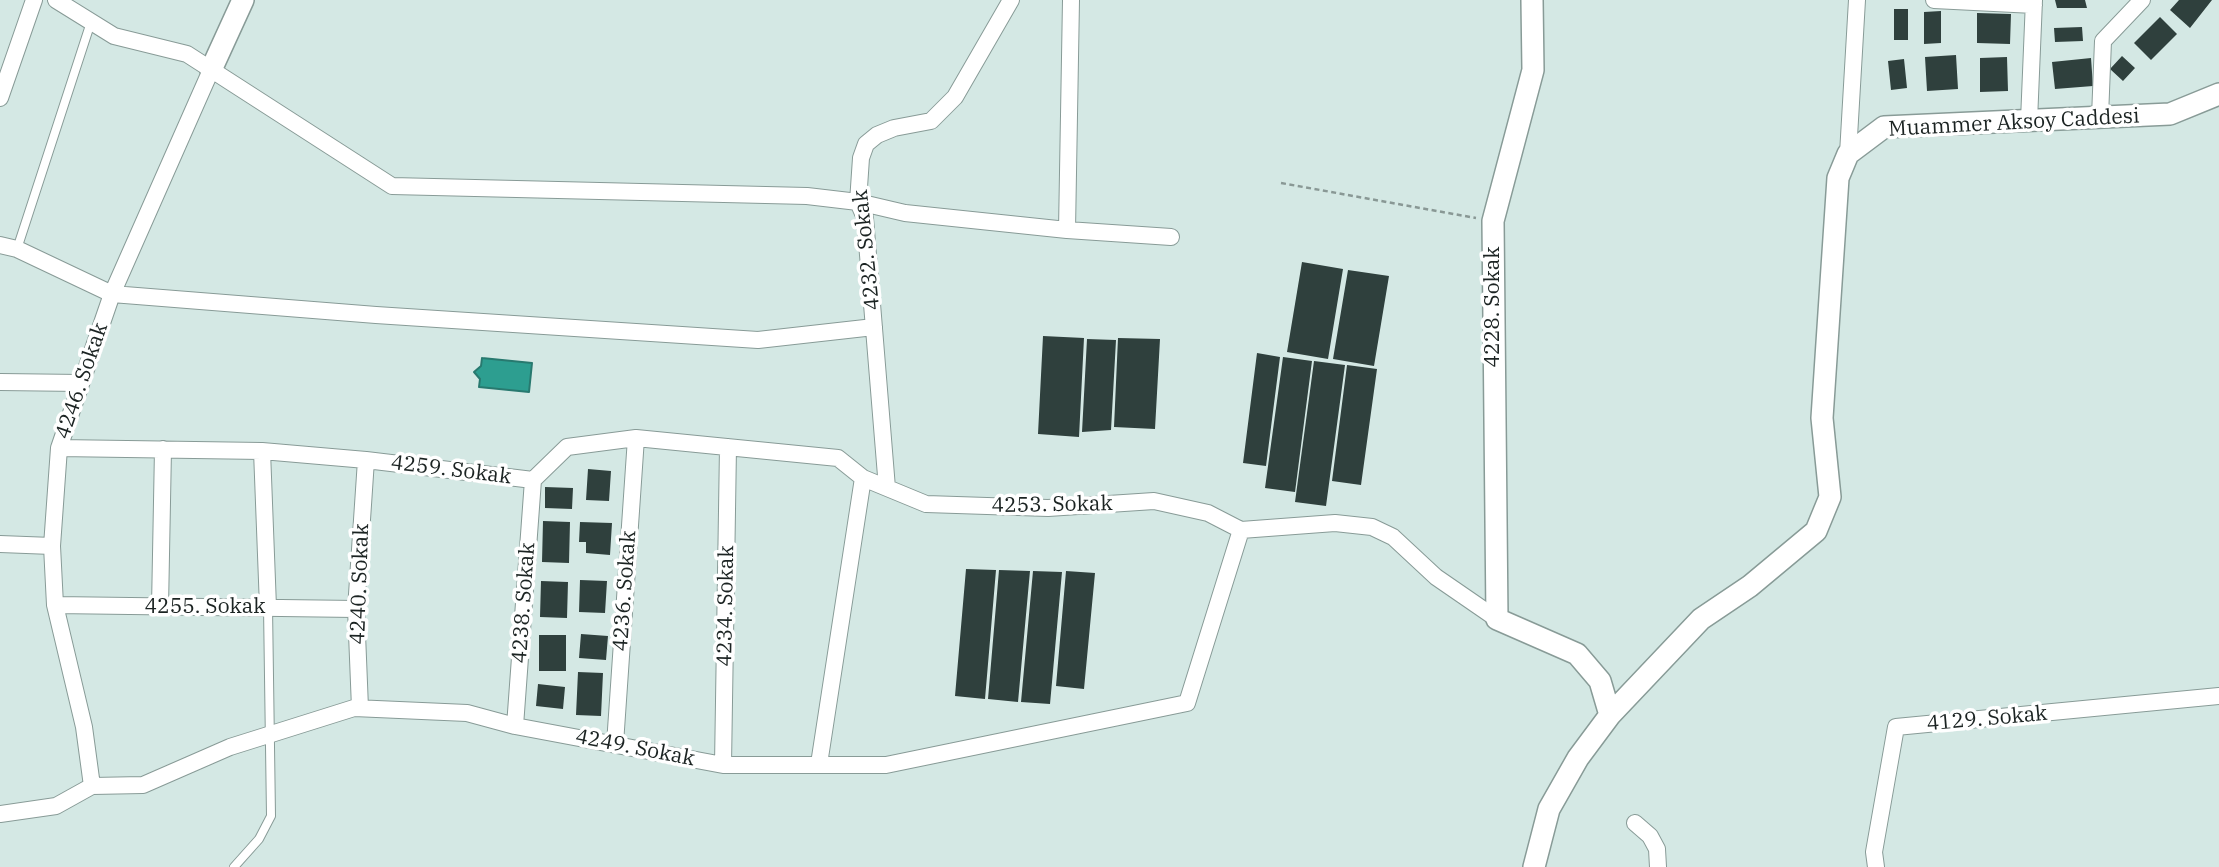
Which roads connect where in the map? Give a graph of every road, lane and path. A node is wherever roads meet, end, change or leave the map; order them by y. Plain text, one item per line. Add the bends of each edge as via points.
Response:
1 (34, 0) edge
2 (56, 0) edge
3 (243, 0) edge
4 (1011, 0) edge
5 (1071, 0) edge
6 (1532, 0) edge
7 (1857, 0) edge
8 (1934, 0) edge
9 (2141, 0) edge
10 (2034, 3) edge
11 (91, 22) junction
12 (211, 69) junction
13 (2219, 94) edge
14 (0, 98) edge
15 (2100, 117) junction
16 (2029, 121) junction
17 (1848, 154) junction
18 (1281, 183) dead end
19 (858, 202) junction
20 (1493, 221) junction
21 (1067, 230) junction
22 (1171, 237) dead end
23 (0, 246) edge
24 (17, 249) junction
25 (111, 293) junction
26 (874, 327) junction
27 (0, 382) edge
28 (81, 383) junction
29 (636, 438) junction
30 (728, 447) junction
31 (59, 448) junction
32 (163, 449) junction
33 (262, 451) junction
34 (366, 460) junction
35 (863, 478) junction
36 (533, 480) junction
37 (887, 488) junction
38 (1241, 530) junction
39 (0, 544) edge
40 (52, 546) junction
41 (55, 605) junction
42 (160, 607) junction
43 (268, 607) junction
44 (356, 609) junction
45 (1497, 619) junction
46 (2219, 696) edge
47 (360, 708) junction
48 (1610, 715) junction
49 (515, 726) junction
50 (271, 734) junction
51 (615, 744) junction
52 (819, 764) junction
53 (723, 765) junction
54 (92, 786) junction
55 (0, 814) edge
56 (1635, 823) dead end
57 (234, 867) edge
58 (1534, 867) edge
59 (1658, 867) edge
60 (1876, 867) edge

1 - 14 street
2 - 11 street
3 - 12 street, 4246. Sokak
4 - 19 street, 4232. Sokak via 955,97 931,121 894,128 866,144
5 - 21 street
6 - 20 street, 4228. Sokak via 1533,70
7 - 17 street
8 - 10 street
9 - 15 street via 2103,41
10 - 16 street
11 - 12 street via 114,36 187,54
11 - 24 lane
12 - 19 street via 391,186 807,196
12 - 25 street, 4246. Sokak
13 - 15 street, Muammer Aksoy Caddesi via 2170,114
15 - 16 street, Muammer Aksoy Caddesi
16 - 17 street, Muammer Aksoy Caddesi via 1884,127
17 - 48 street via 1838,178 1822,418 1830,496 1816,531 1750,586 1701,619
18 - 20 path
19 - 21 street via 905,213
19 - 26 street, 4232. Sokak via 865,218
20 - 45 street, 4228. Sokak
21 - 22 street
23 - 24 street
24 - 25 street
25 - 26 street via 758,340
25 - 28 street, 4246. Sokak
26 - 37 street, 4232. Sokak
27 - 28 street
28 - 31 street, 4246. Sokak
29 - 30 street, 4259. Sokak
29 - 36 street, 4259. Sokak via 567,447
29 - 51 street, 4236. Sokak
30 - 35 street, 4259. Sokak via 838,458
30 - 53 street, 4234. Sokak
31 - 32 street, 4259. Sokak
31 - 40 street, 4246. Sokak
32 - 33 street, 4259. Sokak
32 - 42 street
33 - 34 street, 4259. Sokak
33 - 43 street
34 - 36 street, 4259. Sokak
34 - 44 street, 4240. Sokak
35 - 37 street, 4253. Sokak
35 - 52 street
36 - 49 street, 4238. Sokak
37 - 38 street, 4253. Sokak via 926,504 1048,508 1154,501 1208,513
38 - 45 street via 1335,523 1372,527 1393,537 1436,577
38 - 52 street, 4249. Sokak via 1187,702 886,765
39 - 40 street
40 - 41 street, 4246. Sokak
41 - 42 street, 4255. Sokak
41 - 54 street, 4246. Sokak via 84,727
42 - 43 street, 4255. Sokak
43 - 44 street, 4255. Sokak
43 - 50 lane
44 - 47 street, 4240. Sokak
45 - 48 street via 1577,654 1600,681
46 - 60 street, 4129. Sokak via 1896,727 1874,852
47 - 49 street, 4249. Sokak via 467,713
47 - 50 street, 4249. Sokak
48 - 58 street via 1549,809
49 - 51 street, 4249. Sokak
50 - 54 street, 4249. Sokak via 143,785
50 - 57 lane via 271,816 260,839
51 - 53 street, 4249. Sokak
52 - 53 street, 4249. Sokak
54 - 55 street via 56,806
56 - 59 street via 1657,849

